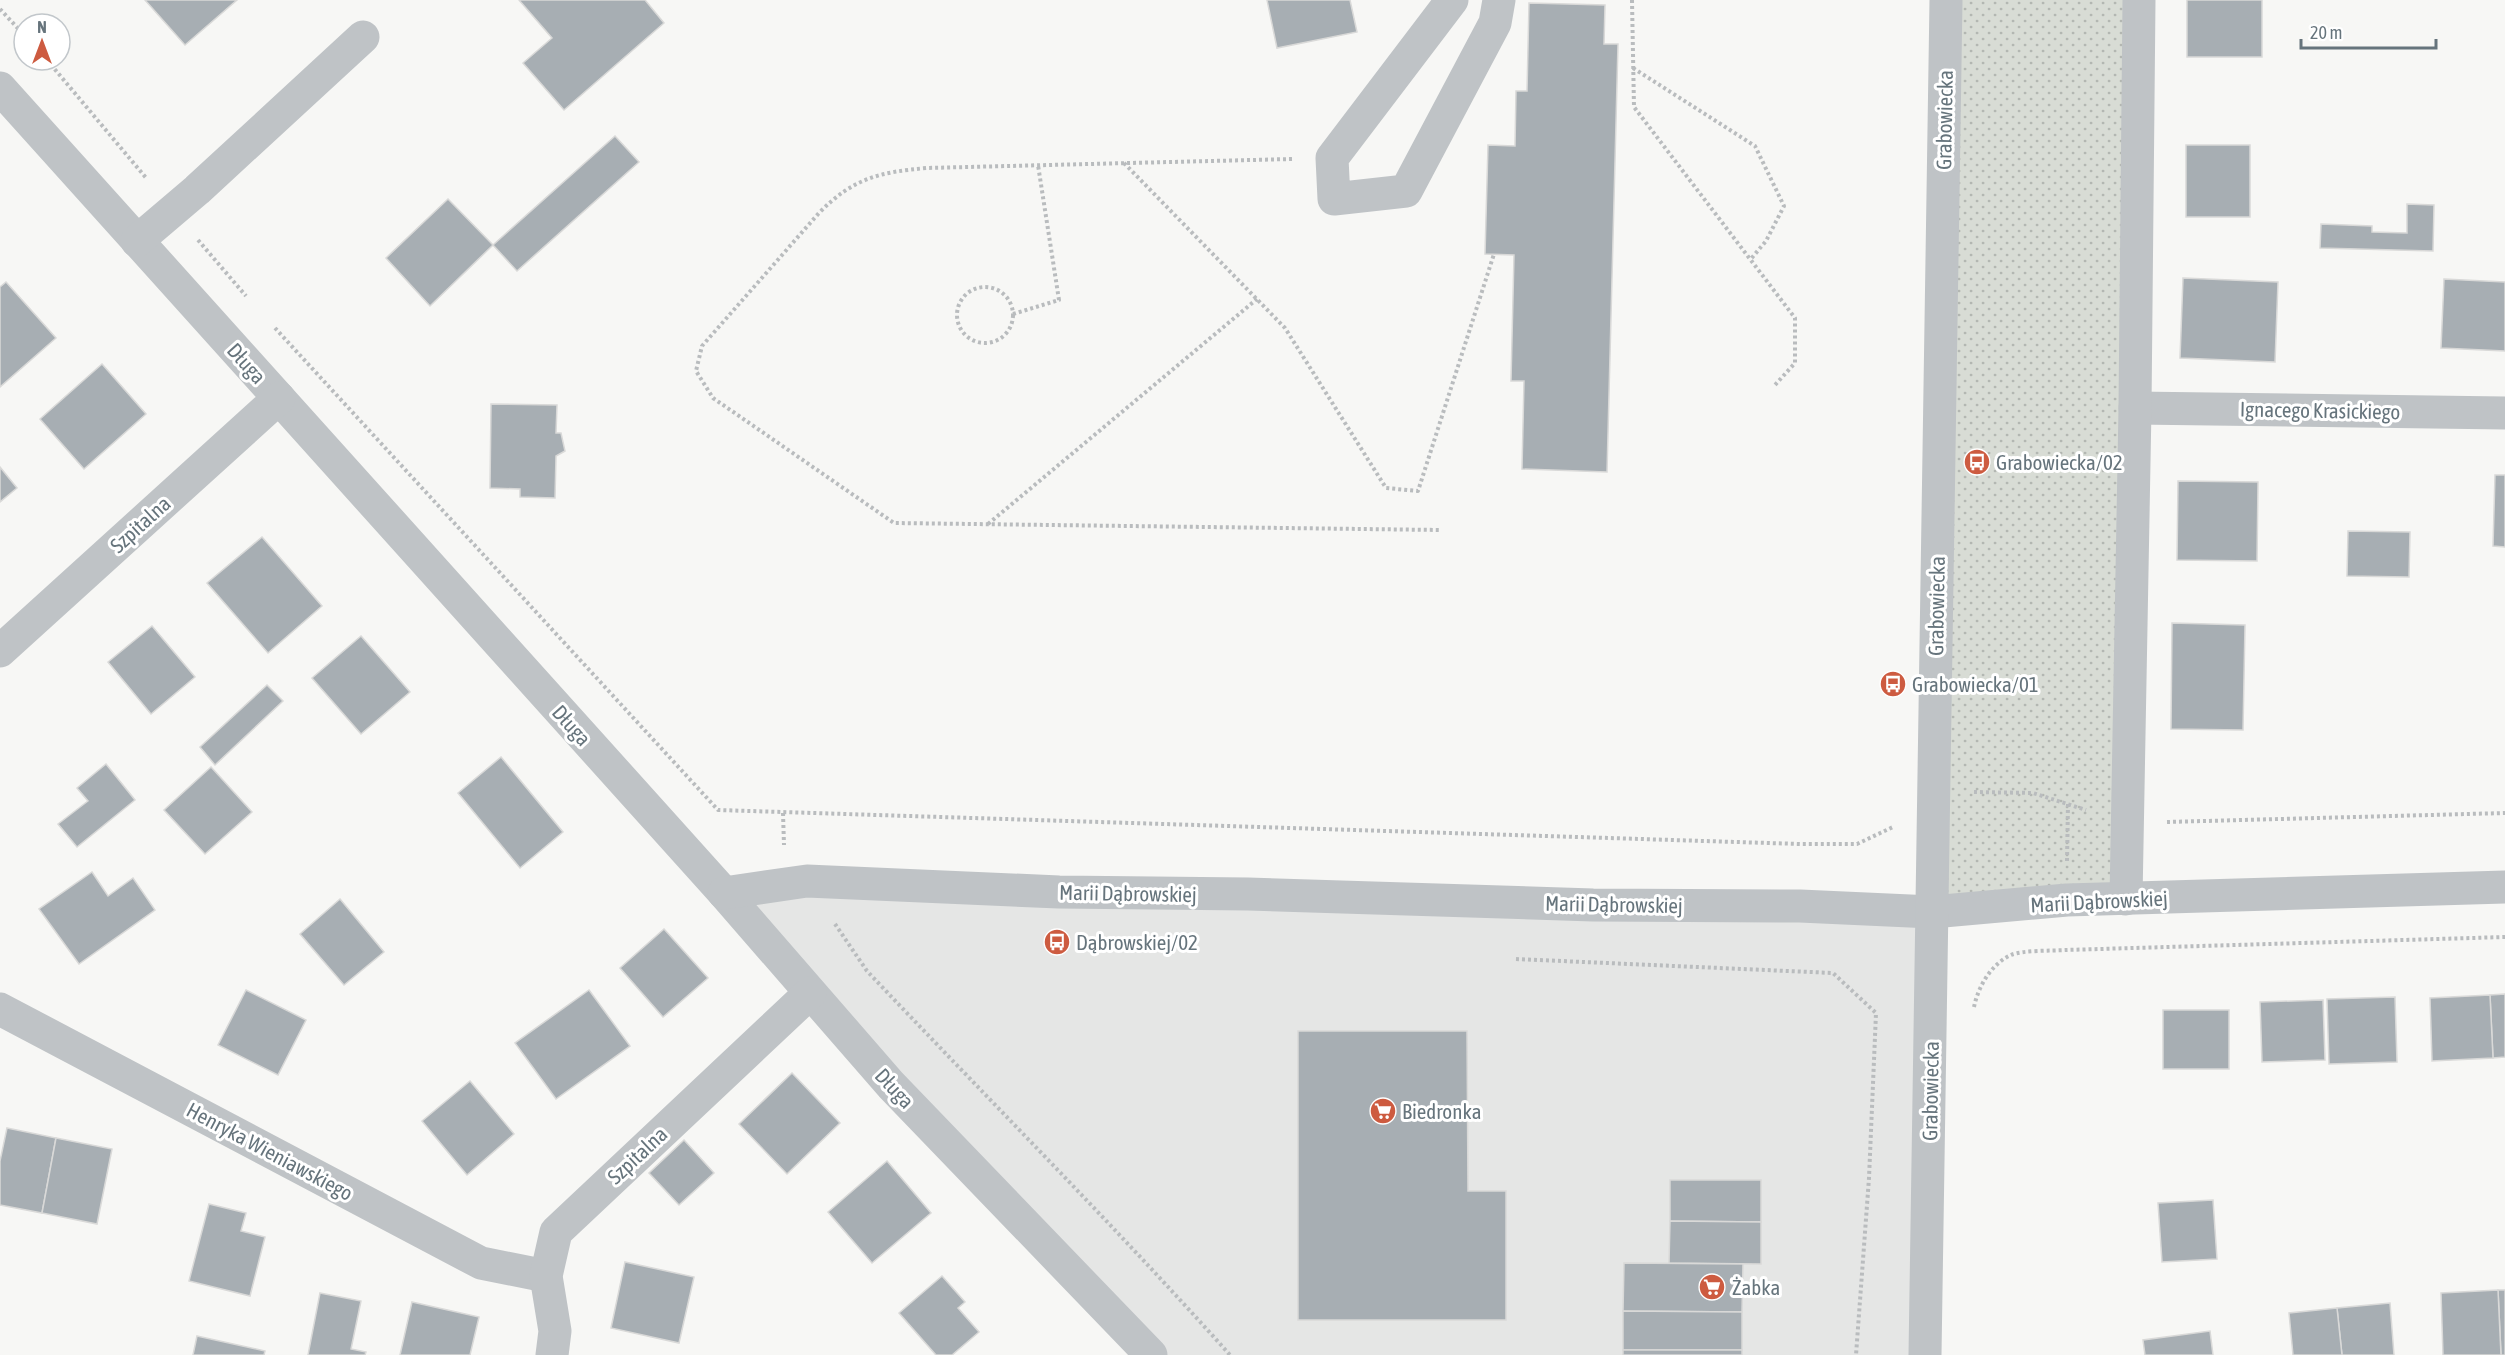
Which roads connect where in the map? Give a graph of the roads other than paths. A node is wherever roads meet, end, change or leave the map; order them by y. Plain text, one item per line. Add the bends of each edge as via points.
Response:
1 (1452, 0) edge
2 (1499, 0) edge
3 (1946, 0) edge
4 (2139, 0) edge
5 (363, 37) dead end
6 (0, 88) edge
7 (137, 241) junction
8 (279, 398) junction
9 (2135, 408) junction
10 (2505, 413) edge
11 (0, 651) edge
12 (2505, 887) edge
13 (723, 893) junction
14 (2126, 899) junction
15 (1932, 912) junction
16 (810, 993) junction
17 (0, 1009) edge
18 (546, 1276) junction
19 (552, 1355) edge
20 (1151, 1355) edge
21 (1925, 1355) edge

1 - 2 street via 1332,158 1334,199 1406,191 1495,23
3 - 15 street, Grabowiecka
4 - 9 street
5 - 7 street
6 - 7 street, Długa
7 - 8 street, Długa
8 - 11 street, Szpitalna
8 - 13 street, Długa
9 - 10 street, Ignacego Krasickiego
9 - 14 street
12 - 14 street, Marii Dąbrowskiej
13 - 15 street, Marii Dąbrowskiej via 807,881 1059,892
13 - 16 street, Długa
14 - 15 street, Marii Dąbrowskiej
15 - 21 street, Grabowiecka
16 - 18 street, Szpitalna via 556,1232
16 - 20 street, Długa via 891,1085
17 - 18 street, Henryka Wieniawskiego via 481,1263
18 - 19 street, Szpitalna via 555,1331

